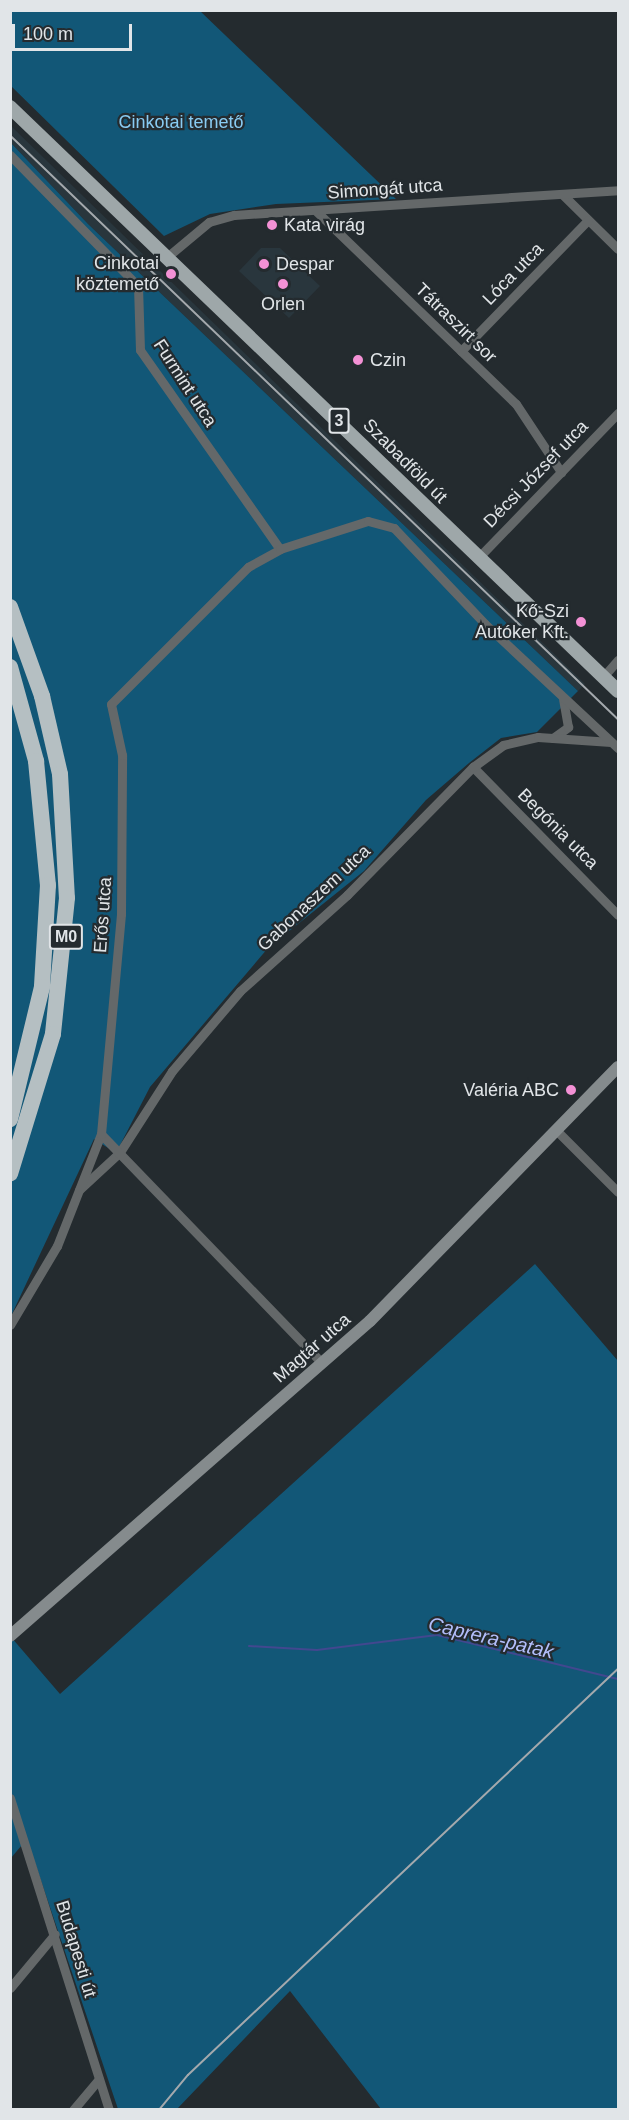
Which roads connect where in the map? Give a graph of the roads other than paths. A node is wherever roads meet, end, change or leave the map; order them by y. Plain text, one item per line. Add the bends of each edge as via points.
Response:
1 (10, 107) edge
2 (10, 155) edge
3 (618, 190) edge
4 (562, 194) junction
5 (315, 210) junction
6 (588, 220) junction
7 (618, 249) edge
8 (167, 257) junction
9 (461, 351) junction
10 (618, 413) edge
11 (561, 472) junction
12 (280, 549) junction
13 (478, 558) junction
14 (10, 608) edge
15 (618, 660) edge
16 (10, 668) edge
17 (603, 677) junction
18 (618, 691) edge
19 (560, 694) junction
20 (553, 738) junction
21 (616, 745) edge
22 (473, 767) junction
23 (618, 915) edge
24 (618, 1067) edge
25 (10, 1119) edge
26 (557, 1131) junction
27 (101, 1134) junction
28 (120, 1152) junction
29 (10, 1174) edge
30 (79, 1190) junction
31 (618, 1192) edge
32 (10, 1325) edge
33 (322, 1363) junction
34 (10, 1636) edge
35 (10, 1798) edge
36 (55, 1934) junction
37 (10, 1988) edge
38 (99, 2079) junction
39 (73, 2109) edge
40 (109, 2109) edge

1 - 8 main road, Szabadföld út / 3
2 - 12 street, Furmint utca via 138,286 140,350
3 - 4 street, Simongát utca
4 - 5 street, Simongát utca
4 - 6 street
5 - 8 street, Simongát utca via 234,215 209,222
5 - 9 street, Tátraszirt sor
6 - 7 street
6 - 9 street, Lóca utca
8 - 13 main road, Szabadföld út / 3
9 - 11 street, Tátraszirt sor via 516,404
10 - 11 street, Décsi József utca
11 - 13 street, Décsi József utca
12 - 19 street, Erős utca via 368,521 394,528
12 - 27 street, Erős utca via 248,567 111,704 122,755 122,914
13 - 17 main road, Szabadföld út / 3
14 - 29 highway, M0 via 42,696 60,774 67,898 53,1034
15 - 17 street
16 - 25 highway, M0 via 36,761 48,885 40,996
17 - 18 main road, Szabadföld út / 3
19 - 20 street via 570,718 568,727
19 - 21 street
20 - 21 street, Gabonaszem utca
20 - 22 street, Gabonaszem utca via 503,745
22 - 23 street, Begónia utca
22 - 28 street, Gabonaszem utca via 346,895 240,991 172,1071
24 - 26 street, Magtár utca
26 - 31 street
26 - 33 street, Magtár utca
27 - 28 street
27 - 30 street
28 - 30 street, Gabonaszem utca
28 - 33 street
30 - 32 street via 57,1246
33 - 34 street, Magtár utca
35 - 36 street, Budapesti út
36 - 37 street
36 - 38 street, Budapesti út
38 - 39 street
38 - 40 street, Budapesti út

